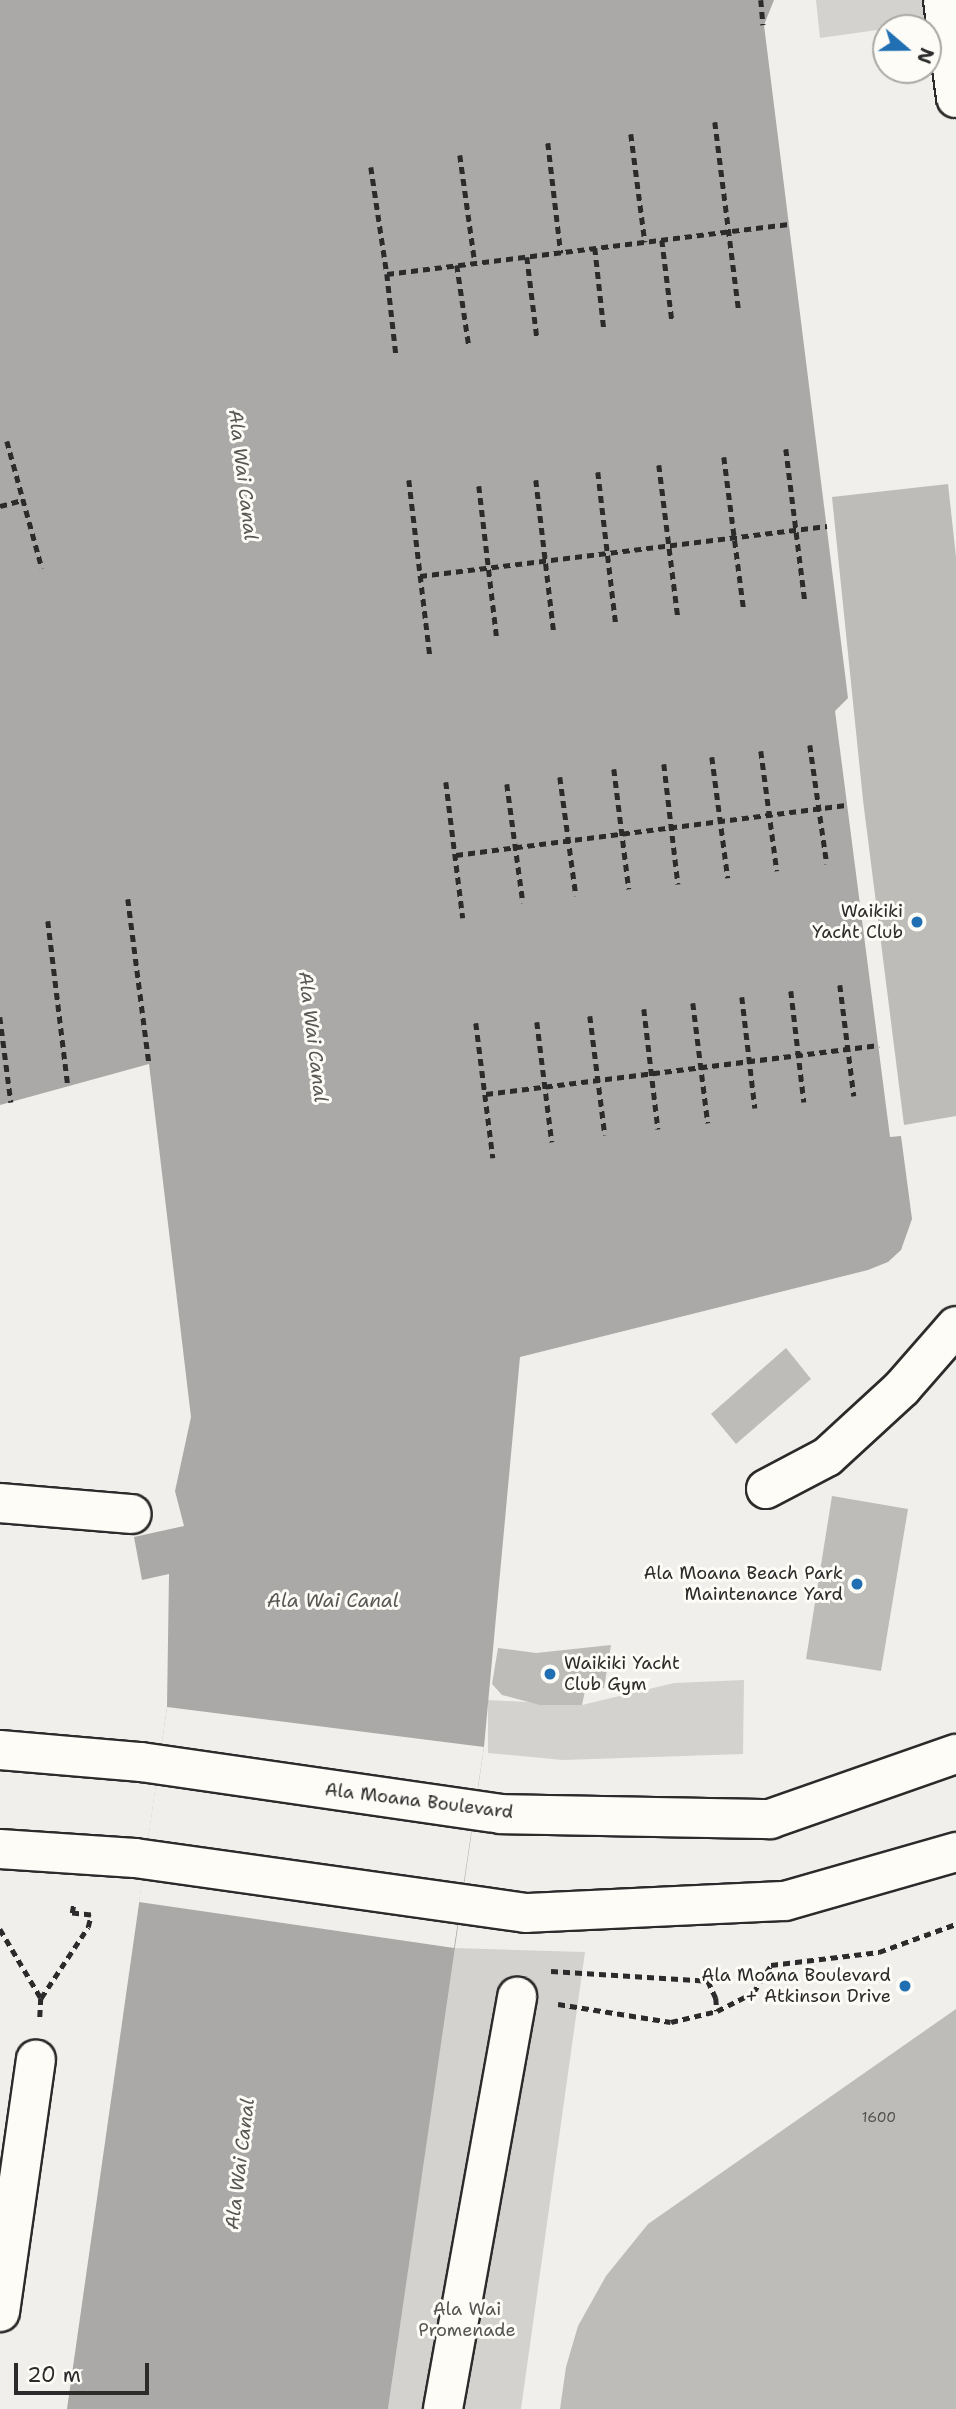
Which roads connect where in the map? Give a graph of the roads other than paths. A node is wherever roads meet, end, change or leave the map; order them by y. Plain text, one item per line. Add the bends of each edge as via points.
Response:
1 (943, 0) edge
2 (956, 98) edge
3 (956, 1326) edge
4 (766, 1489) dead end
5 (0, 1503) edge
6 (132, 1514) dead end
7 (0, 1750) edge
8 (956, 1754) edge
9 (0, 1849) edge
10 (956, 1852) edge
11 (517, 1997) road end
12 (36, 2060) road end
13 (0, 2312) edge
14 (443, 2409) edge

1 - 2 main road
3 - 4 main road via 902,1388 827,1457
5 - 6 main road
7 - 8 main road, Ala Moana Boulevard via 141,1762 500,1814 770,1819
9 - 10 main road via 135,1858 526,1913 785,1901
11 - 14 main road
12 - 13 main road

